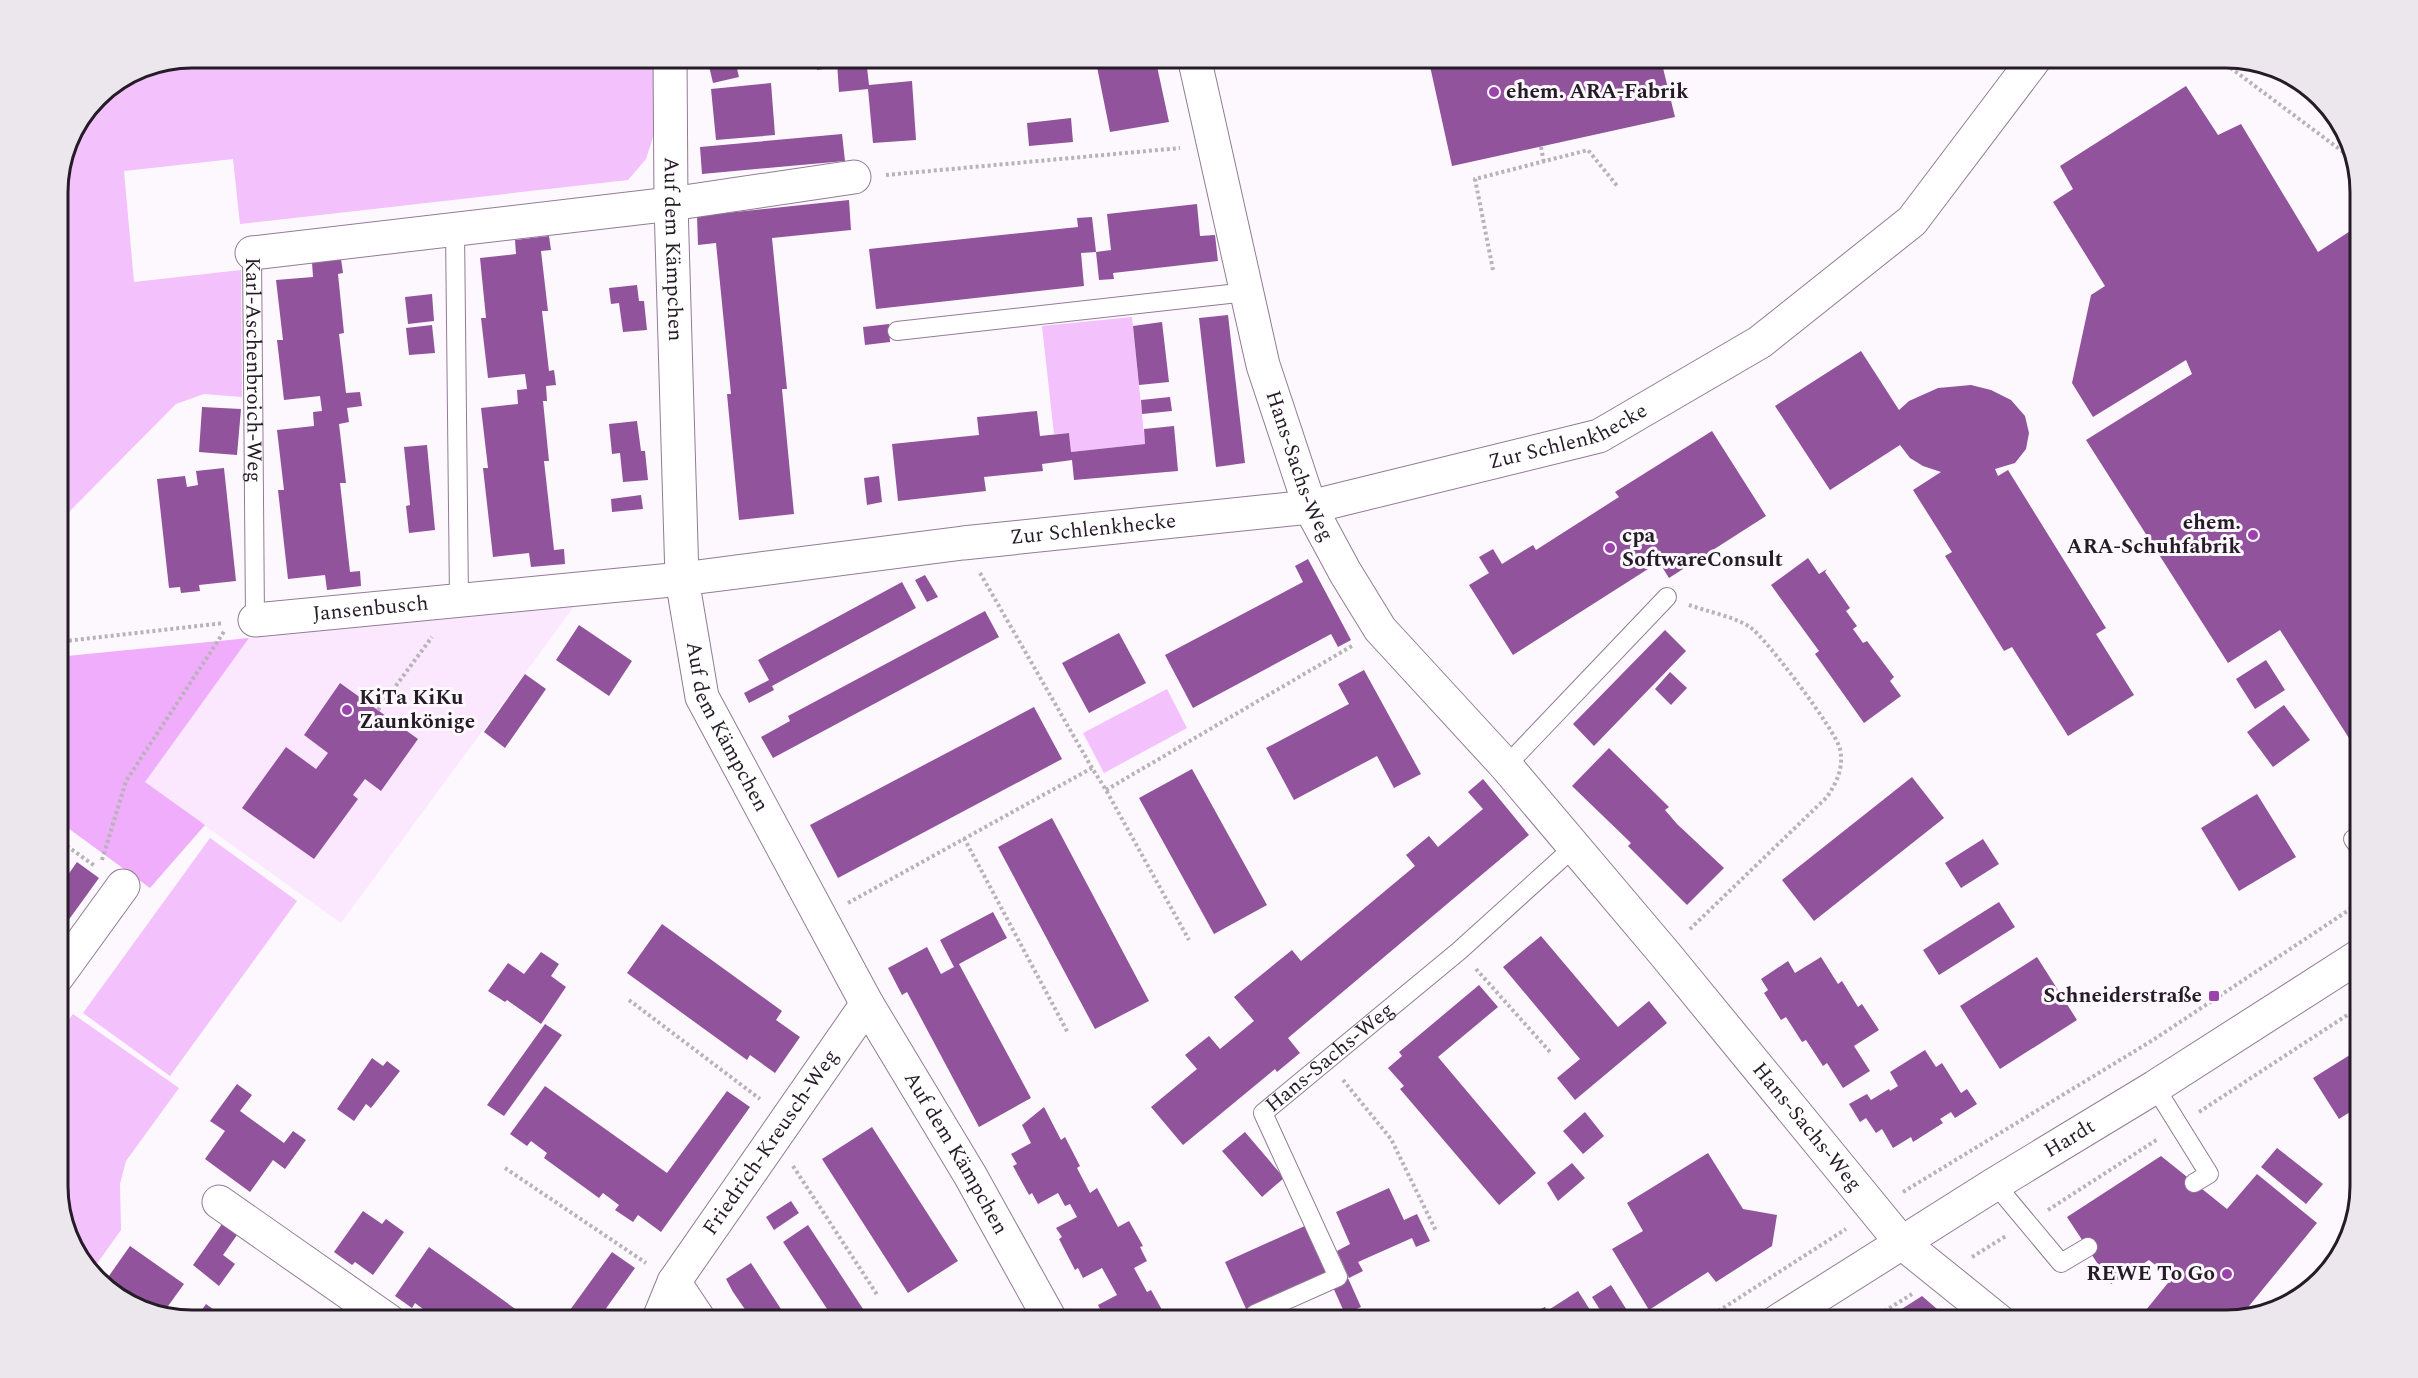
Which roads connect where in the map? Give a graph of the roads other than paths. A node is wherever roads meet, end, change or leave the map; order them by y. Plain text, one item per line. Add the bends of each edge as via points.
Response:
1 (670, 68) edge
2 (1196, 68) edge
3 (2029, 68) edge
4 (854, 177) road end
5 (671, 204) junction
6 (455, 229) junction
7 (252, 254) joint
8 (1247, 292) junction
9 (897, 331) dead end
10 (1310, 507) junction
11 (682, 579) junction
12 (1667, 597) road end
13 (459, 600) junction
14 (242, 621) joint
15 (1506, 766) junction
16 (1574, 847) junction
17 (123, 886) dead end
18 (68, 962) edge
19 (2350, 962) edge
20 (867, 1004) junction
21 (2155, 1087) junction
22 (2194, 1183) dead end
23 (1995, 1184) junction
24 (219, 1202) dead end
25 (1901, 1242) junction
26 (2088, 1247) dead end
27 (674, 1282) junction
28 (373, 1310) edge
29 (663, 1310) edge
30 (693, 1310) edge
31 (1045, 1310) edge
32 (1264, 1310) edge
33 (1795, 1310) edge
34 (1985, 1310) edge

1 - 5 street, Auf dem Kämpchen
2 - 8 street, Hans-Sachs-Weg
3 - 10 street, Zur Schlenkhecke via 1912,221 1760,342 1599,436
4 - 5 street, Karl-Aschenbroich-Weg
5 - 6 street, Karl-Aschenbroich-Weg
5 - 11 street, Auf dem Kämpchen
6 - 7 street, Karl-Aschenbroich-Weg
6 - 13 lane
7 - 14 lane, Karl-Aschenbroich-Weg
8 - 9 lane
8 - 10 street, Hans-Sachs-Weg via 1263,364
10 - 11 street, Zur Schlenkhecke via 963,543
10 - 15 street, Hans-Sachs-Weg via 1380,629
11 - 13 street, Jansenbusch
11 - 20 street, Auf dem Kämpchen via 702,697
12 - 15 lane
13 - 14 street, Jansenbusch
15 - 16 street, Hans-Sachs-Weg
16 - 25 street, Hans-Sachs-Weg
16 - 32 lane, Hans-Sachs-Weg via 1459,951 1263,1113 1338,1276
17 - 18 street
19 - 21 street, Hardt
20 - 27 street, Friedrich-Kreusch-Weg
20 - 31 street, Auf dem Kämpchen via 970,1175
21 - 22 lane via 2209,1174
21 - 23 street, Hardt
23 - 25 street, Hardt
23 - 26 lane via 2061,1263
24 - 28 street
25 - 33 street, Hardt
25 - 34 street, Hans-Sachs-Weg
27 - 29 street, Friedrich-Kreusch-Weg
27 - 30 street

